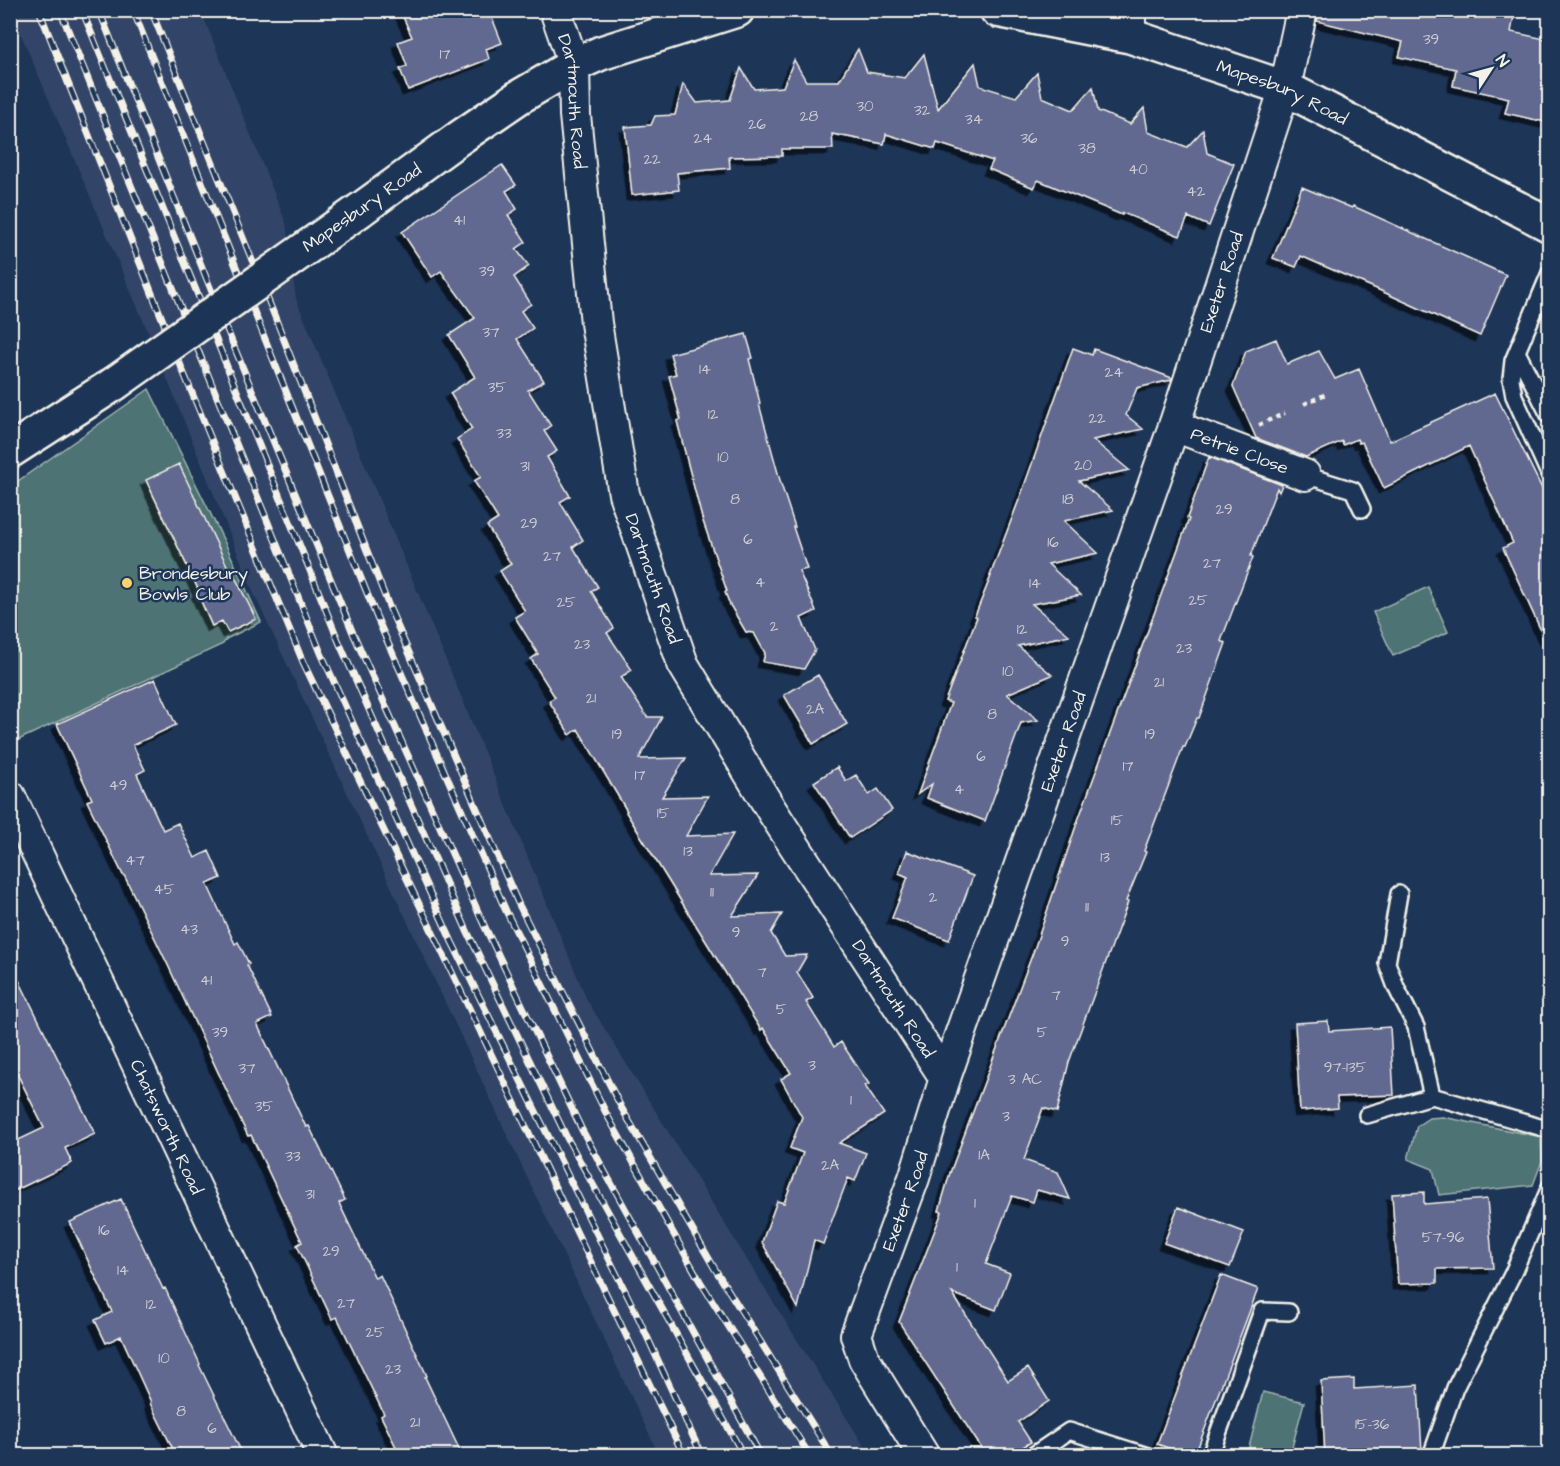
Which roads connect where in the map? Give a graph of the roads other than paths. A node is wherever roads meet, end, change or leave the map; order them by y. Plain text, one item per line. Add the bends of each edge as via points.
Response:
1 (555, 10) edge
2 (737, 10) edge
3 (997, 10) edge
4 (1302, 10) edge
5 (1130, 23) edge
6 (574, 65) junction
7 (1285, 88) junction
8 (1550, 225) edge
9 (1550, 273) edge
10 (1517, 352) junction
11 (1550, 417) edge
12 (1174, 426) junction
13 (10, 451) edge
14 (1305, 475) joint
15 (1550, 476) edge
16 (1362, 509) dead end
17 (10, 796) edge
18 (1399, 894) dead end
19 (945, 1078) junction
20 (1432, 1096) junction
21 (1367, 1115) dead end
22 (1550, 1130) edge
23 (1550, 1187) edge
24 (1288, 1312) dead end
25 (323, 1455) edge
26 (924, 1455) edge
27 (1032, 1455) edge
28 (1148, 1455) edge
29 (1210, 1455) edge
30 (1431, 1455) edge

1 - 6 street, Dartmouth Road
2 - 6 street, Mapesbury Road
3 - 5 street, Mapesbury Road
4 - 7 street, Exeter Road
5 - 7 street, Mapesbury Road
6 - 13 street, Mapesbury Road, bridge via 510,103 114,384
6 - 19 street, Dartmouth Road via 575,115 596,323 624,494 683,664 772,811
7 - 8 street, Mapesbury Road
7 - 12 street, Exeter Road
9 - 10 lane
10 - 11 lane
10 - 15 lane via 1511,370 1512,388
12 - 14 street, Petrie Close
12 - 19 street, Exeter Road
14 - 16 lane via 1353,490
17 - 25 street, Chatsworth Road
18 - 20 lane via 1387,963 1416,1027
19 - 26 street, Exeter Road via 914,1178 856,1335 864,1359
20 - 21 lane
20 - 22 lane
23 - 30 lane via 1513,1273 1455,1388
24 - 29 lane via 1262,1311
27 - 28 lane via 1069,1431

